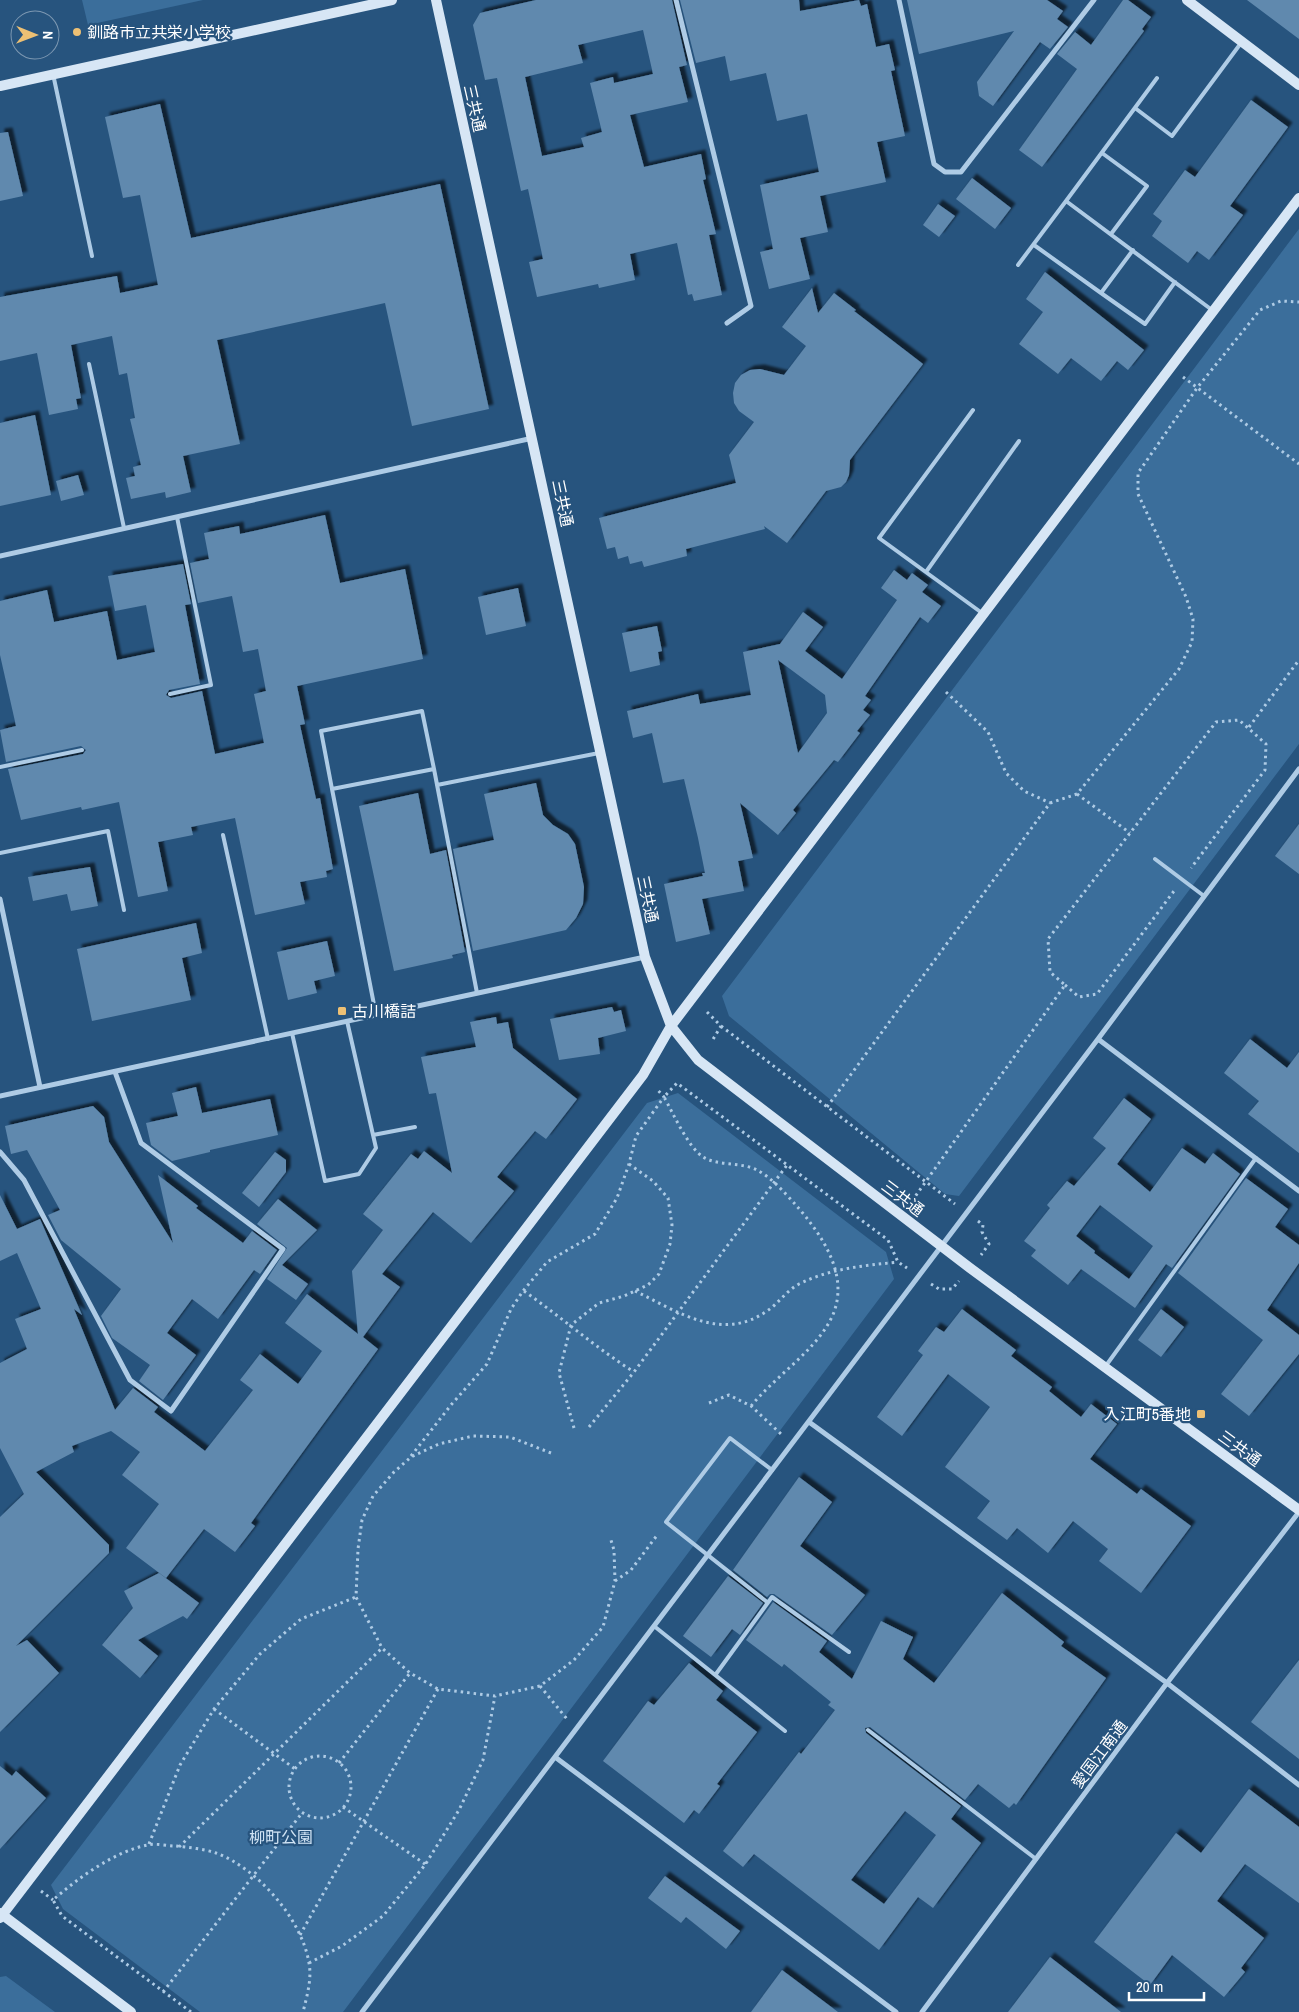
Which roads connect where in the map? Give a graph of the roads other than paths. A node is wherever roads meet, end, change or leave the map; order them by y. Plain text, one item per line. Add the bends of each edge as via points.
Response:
1 (392, 0) edge
2 (436, 0) edge
3 (676, 0) edge
4 (899, 0) edge
5 (1094, 0) edge
6 (1186, 0) edge
7 (1242, 42) junction
8 (53, 74) junction
9 (1157, 78) dead end
10 (1299, 84) edge
11 (0, 86) edge
12 (1135, 108) junction
13 (1102, 153) junction
14 (1299, 198) edge
15 (1066, 201) junction
16 (1111, 234) junction
17 (1034, 245) junction
18 (1133, 250) junction
19 (92, 256) dead end
20 (1018, 265) dead end
21 (1175, 282) junction
22 (1101, 293) junction
23 (1214, 311) junction
24 (727, 323) dead end
25 (89, 364) dead end
26 (973, 410) dead end
27 (533, 438) junction
28 (1019, 441) dead end
29 (177, 517) junction
30 (124, 528) junction
31 (0, 556) edge
32 (926, 572) junction
33 (984, 615) junction
34 (170, 694) dead end
35 (82, 750) dead end
36 (601, 752) junction
37 (0, 767) edge
38 (434, 769) junction
39 (1299, 769) edge
40 (437, 785) junction
41 (332, 789) junction
42 (223, 836) dead end
43 (0, 854) edge
44 (1155, 858) dead end
45 (1204, 896) junction
46 (0, 899) edge
47 (124, 910) dead end
48 (646, 957) junction
49 (478, 993) junction
50 (376, 1015) junction
51 (346, 1021) junction
52 (671, 1026) junction
53 (292, 1033) junction
54 (268, 1038) junction
55 (1098, 1040) junction
56 (115, 1072) junction
57 (40, 1087) junction
58 (0, 1096) edge
59 (415, 1127) dead end
60 (373, 1135) junction
61 (0, 1152) edge
62 (1256, 1158) junction
63 (1299, 1191) edge
64 (942, 1244) junction
65 (1105, 1367) junction
66 (809, 1422) junction
67 (772, 1470) junction
68 (1299, 1511) edge
69 (708, 1555) junction
70 (767, 1602) junction
71 (654, 1626) junction
72 (848, 1652) dead end
73 (716, 1674) junction
74 (1167, 1683) junction
75 (868, 1730) dead end
76 (785, 1731) dead end
77 (555, 1757) junction
78 (1299, 1785) edge
79 (1036, 1859) junction
80 (1, 1915) edge
81 (131, 2012) edge
82 (362, 2012) edge
83 (896, 2012) edge
84 (922, 2012) edge

1 - 8 street
2 - 27 street, 三共通
3 - 24 street via 751,306
4 - 5 street via 934,164 945,172 961,172
6 - 7 street
7 - 10 street
7 - 12 lane via 1172,136
8 - 11 street
8 - 19 lane
9 - 12 lane
12 - 13 lane
13 - 15 lane
13 - 16 lane via 1147,186
14 - 23 street
15 - 16 lane
15 - 17 lane
16 - 18 lane
17 - 20 lane
17 - 22 lane
18 - 21 lane
18 - 22 lane
21 - 22 lane via 1145,324
21 - 23 lane
23 - 33 street
25 - 30 lane
26 - 32 lane via 879,538
27 - 29 street
27 - 36 street, 三共通
28 - 32 lane
29 - 30 street
29 - 34 lane via 212,685
30 - 31 street
32 - 33 lane
33 - 52 street
35 - 37 lane
36 - 40 lane
36 - 48 street, 三共通
38 - 40 lane
38 - 41 lane
38 - 41 lane via 422,711 339,727 321,731
39 - 45 street
40 - 49 lane
41 - 50 lane
42 - 54 lane
43 - 47 lane via 108,831
44 - 45 lane
45 - 55 street
46 - 57 street
48 - 49 street
48 - 52 street, 三共通
49 - 50 street
50 - 51 street
51 - 53 street
51 - 60 lane
52 - 64 street, 三共通 via 698,1060
52 - 80 street via 643,1075
53 - 54 street
53 - 60 lane via 325,1181 358,1174 376,1148
54 - 56 street
55 - 62 street
55 - 64 street
56 - 57 street
56 - 61 street via 141,1142 283,1249 171,1411 130,1380 24,1180
57 - 58 street
59 - 60 lane
62 - 63 street
62 - 65 lane
64 - 65 street, 三共通
64 - 66 street
65 - 68 street, 三共通
66 - 67 street
66 - 74 street
67 - 69 street
67 - 69 lane via 730,1438 666,1522
68 - 74 street, 愛国江南通
69 - 70 lane
69 - 71 street
70 - 72 lane via 772,1597
70 - 73 lane
71 - 73 lane
71 - 77 street
73 - 76 lane
74 - 78 street
74 - 79 street, 愛国江南通
75 - 79 lane
77 - 82 street
77 - 83 street
79 - 84 street, 愛国江南通
80 - 81 street

